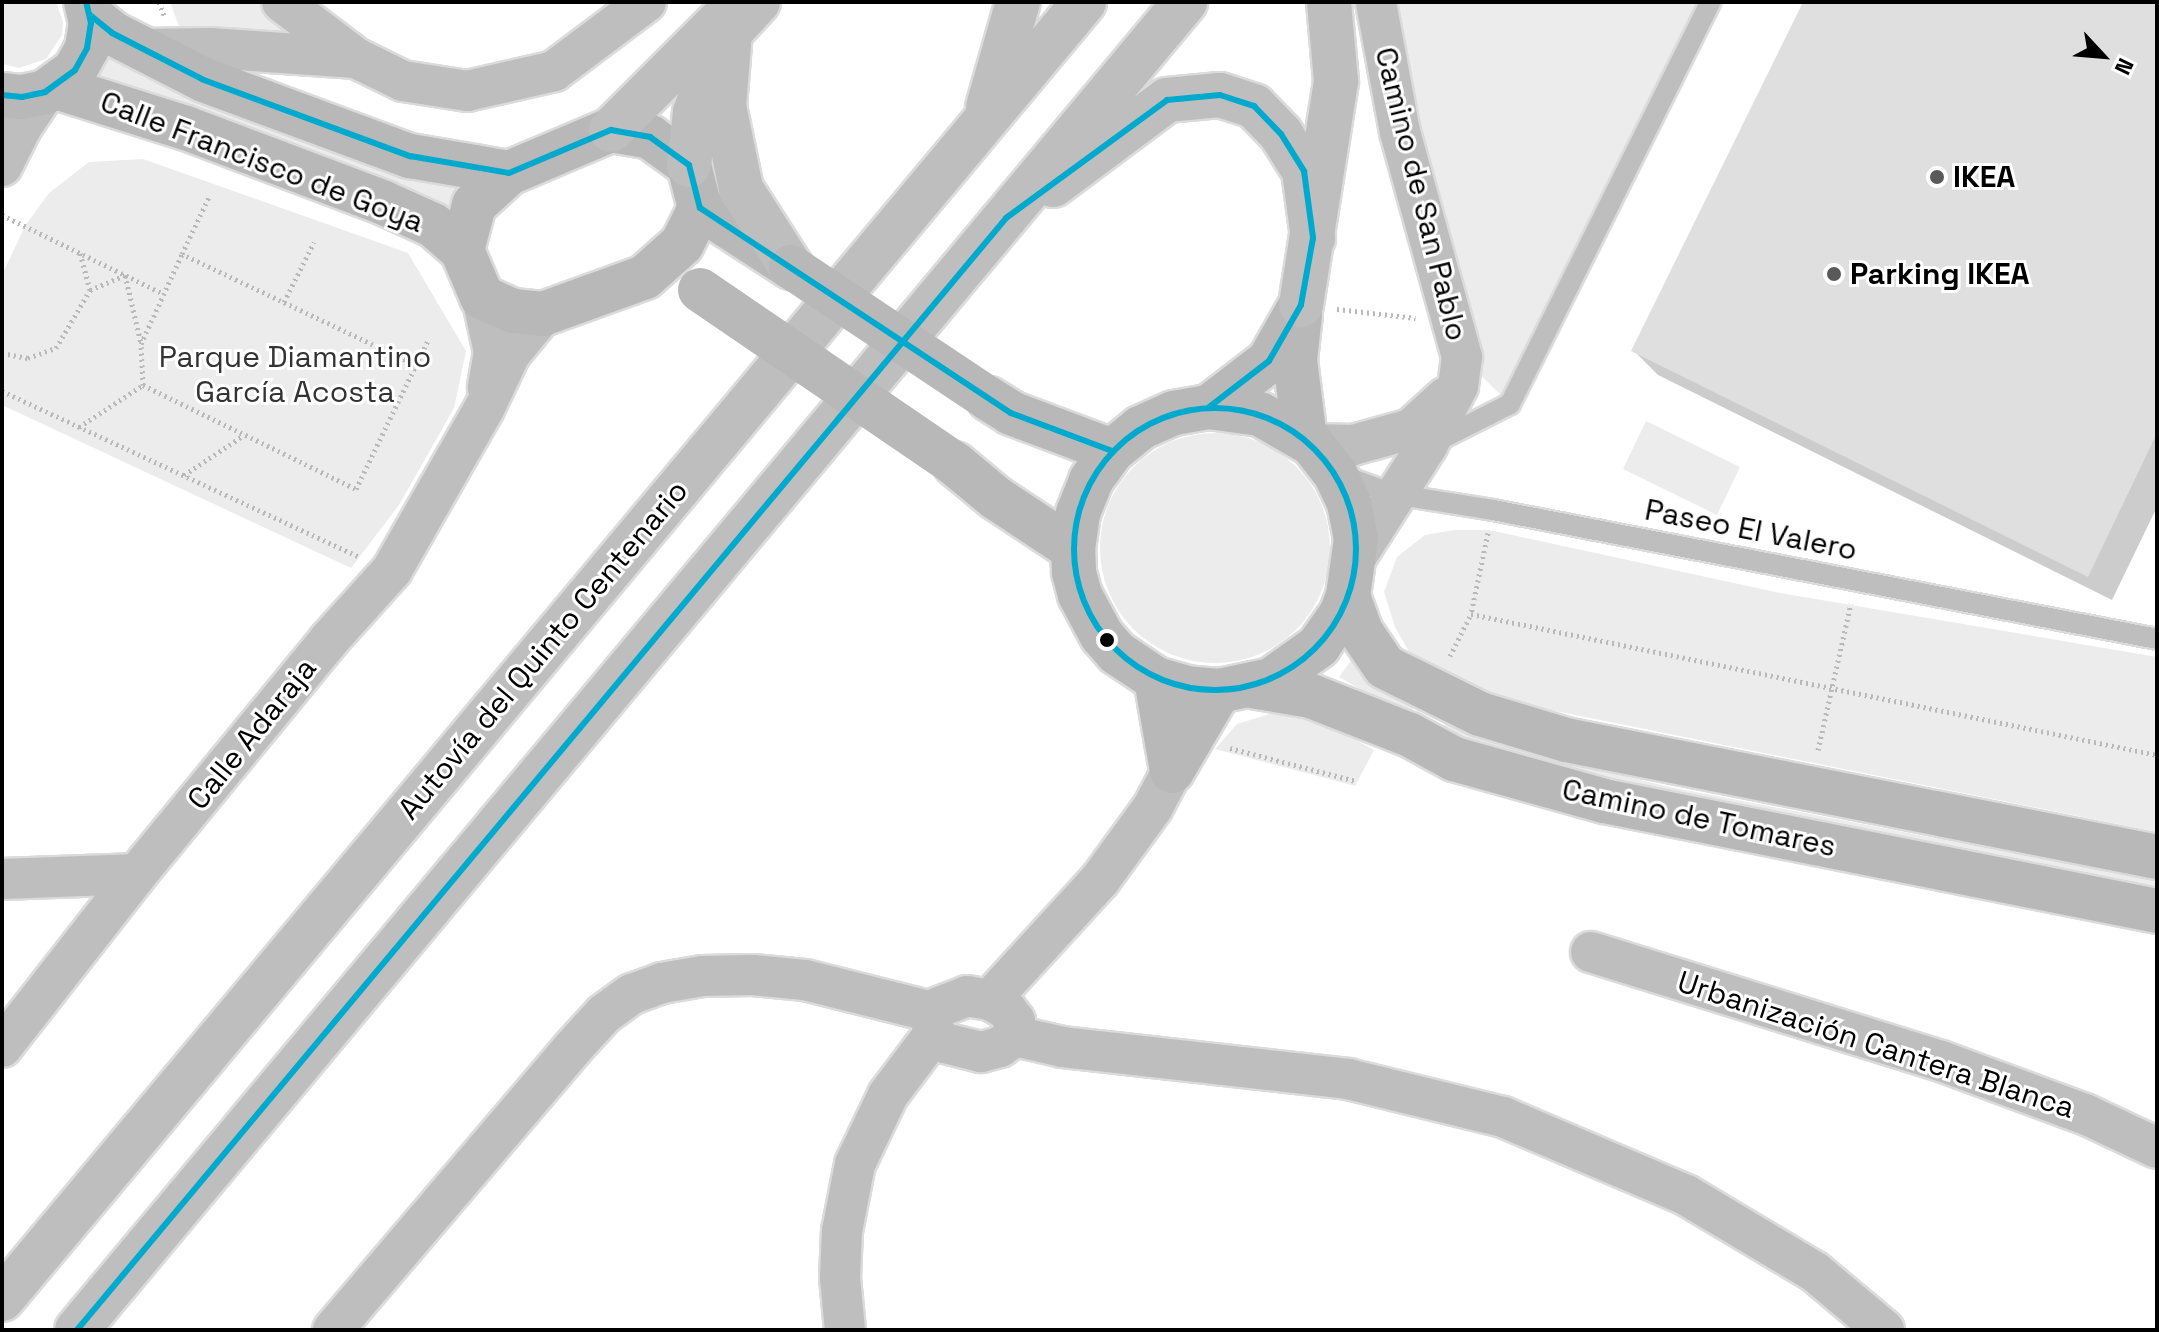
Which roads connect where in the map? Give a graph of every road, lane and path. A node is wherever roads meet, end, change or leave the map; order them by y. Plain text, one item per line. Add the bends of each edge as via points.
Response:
1 (282, 2) edge
2 (646, 2) edge
3 (1018, 2) edge
4 (1084, 2) edge
5 (1185, 2) edge
6 (1329, 2) edge
7 (1376, 2) edge
8 (1710, 2) edge
9 (88, 8) edge
10 (742, 12) edge
11 (142, 49) junction
12 (356, 58) junction
13 (51, 89) junction
14 (2, 95) edge
15 (984, 121) junction
16 (611, 130) junction
17 (689, 165) junction
18 (2, 166) edge
19 (509, 173) junction
20 (209, 197) dead end
21 (700, 208) junction
22 (2, 215) edge
23 (1006, 218) junction
24 (1313, 238) junction
25 (314, 242) dead end
26 (462, 250) junction
27 (80, 253) junction
28 (182, 254) junction
29 (791, 267) junction
30 (125, 275) junction
31 (645, 277) junction
32 (90, 290) junction
33 (164, 294) junction
34 (482, 297) junction
35 (284, 302) junction
36 (1301, 305) junction
37 (543, 314) junction
38 (1452, 322) junction
39 (428, 340) dead end
40 (141, 344) junction
41 (2, 353) edge
42 (416, 365) junction
43 (143, 385) junction
44 (1458, 386) junction
45 (2, 391) edge
46 (1209, 407) junction
47 (484, 409) junction
48 (79, 427) junction
49 (245, 435) junction
50 (1427, 446) junction
51 (1112, 451) junction
52 (1317, 452) junction
53 (184, 475) junction
54 (1393, 494) junction
55 (1493, 510) junction
56 (1073, 549) junction
57 (392, 570) junction
58 (1352, 576) junction
59 (1856, 582) junction
60 (1471, 614) junction
61 (2157, 639) edge
62 (1156, 679) junction
63 (1833, 686) junction
64 (1236, 688) junction
65 (1434, 690) junction
66 (1220, 745) dead end
67 (2157, 755) edge
68 (1172, 771) junction
69 (1356, 781) dead end
70 (1810, 790) junction
71 (2157, 857) edge
72 (137, 874) junction
73 (2, 879) edge
74 (2157, 911) edge
75 (1591, 952) dead end
76 (990, 1000) junction
77 (935, 1023) junction
78 (1015, 1036) junction
79 (2, 1047) edge
80 (2157, 1148) edge
81 (2, 1299) edge
82 (77, 1330) edge
83 (333, 1330) edge
84 (845, 1330) edge
85 (1884, 1330) edge

1 - 12 street
2 - 12 street via 554,71 467,91 403,81
3 - 15 highway
4 - 15 highway, Autovía del Quinto Centenario
5 - 23 highway
6 - 24 highway via 1336,81
7 - 38 street, Camino de San Pablo via 1400,132
8 - 50 lane via 1510,404
9 - 11 street, Calle Francisco de Goya via 112,33
9 - 13 street via 87,48 75,70
10 - 16 highway
10 - 17 highway via 695,112
10 - 29 highway via 724,106 741,189
11 - 12 street
11 - 19 street, Calle Francisco de Goya via 204,80 410,156
13 - 14 street via 22,97
13 - 18 street via 21,128
13 - 26 street, Calle Francisco de Goya via 186,128 384,203 433,225
15 - 81 highway, Autovía del Quinto Centenario
16 - 17 street via 650,137
16 - 19 street
17 - 21 street
19 - 26 street via 474,205
20 - 28 path
21 - 29 street
21 - 31 street via 682,244
22 - 27 path
23 - 24 highway via 1167,100 1220,95 1254,106 1281,134 1304,171
23 - 82 highway
24 - 36 highway
25 - 35 path
26 - 34 street
27 - 30 path
27 - 32 path
28 - 33 path
28 - 35 path
29 - 51 street, bridge via 1011,413
30 - 32 path
30 - 33 path
30 - 40 path
31 - 37 street
31 - 56 street, bridge via 700,290
32 - 41 path via 56,348 28,358
33 - 40 path
34 - 37 street via 513,311
34 - 47 street via 494,352
35 - 42 path
36 - 38 path
36 - 46 street via 1269,361
36 - 52 street via 1295,360
37 - 47 street, Calle Adaraja via 510,354
38 - 44 street, Camino de San Pablo via 1462,357
39 - 42 path
40 - 43 path
42 - 49 path via 356,489
43 - 48 path
43 - 49 path
44 - 50 street, Camino de San Pablo
44 - 52 street, Camino de San Pablo via 1411,429
45 - 48 path
46 - 51 street via 1174,413 1140,428
46 - 52 street via 1260,414
47 - 57 street, Calle Adaraja
48 - 53 path
49 - 53 path
50 - 54 street, Camino de San Pablo
51 - 56 street via 1091,480 1078,513
52 - 54 lane, Paseo El Valero
52 - 58 street via 1354,521
53 - 57 path
54 - 55 lane, Paseo El Valero
54 - 58 street, Camino de San Pablo
55 - 59 lane, Paseo El Valero
55 - 60 path
56 - 62 street via 1077,584 1089,616 1117,653
57 - 72 street, Calle Adaraja
58 - 64 street via 1331,631 1319,646 1289,670
58 - 65 street, Camino de Tomares via 1361,632 1385,667
59 - 61 lane, Paseo El Valero
59 - 63 path
60 - 63 path
60 - 65 path
62 - 64 street via 1187,688
62 - 68 street
63 - 67 path
63 - 70 path
64 - 68 street
64 - 74 street, Camino de Tomares via 1311,696 1410,735 1454,759 1604,801
65 - 70 street, Camino de Tomares via 1480,714 1566,740
66 - 69 path
68 - 76 street via 1100,880
70 - 71 street, Camino de Tomares
72 - 73 street
72 - 79 street, Calle Adaraja
75 - 80 street, Urbanización Cantera Blanca via 1941,1061 2073,1109
76 - 77 street via 951,1000
76 - 78 street via 1015,1021
77 - 78 street via 944,1043 961,1050 981,1052
77 - 83 street via 805,980 753,975 702,976 632,994 604,1014 571,1050
77 - 84 street via 888,1095 855,1164 842,1231
78 - 85 street via 1063,1047 1348,1079 1503,1117 1686,1195 1815,1272

